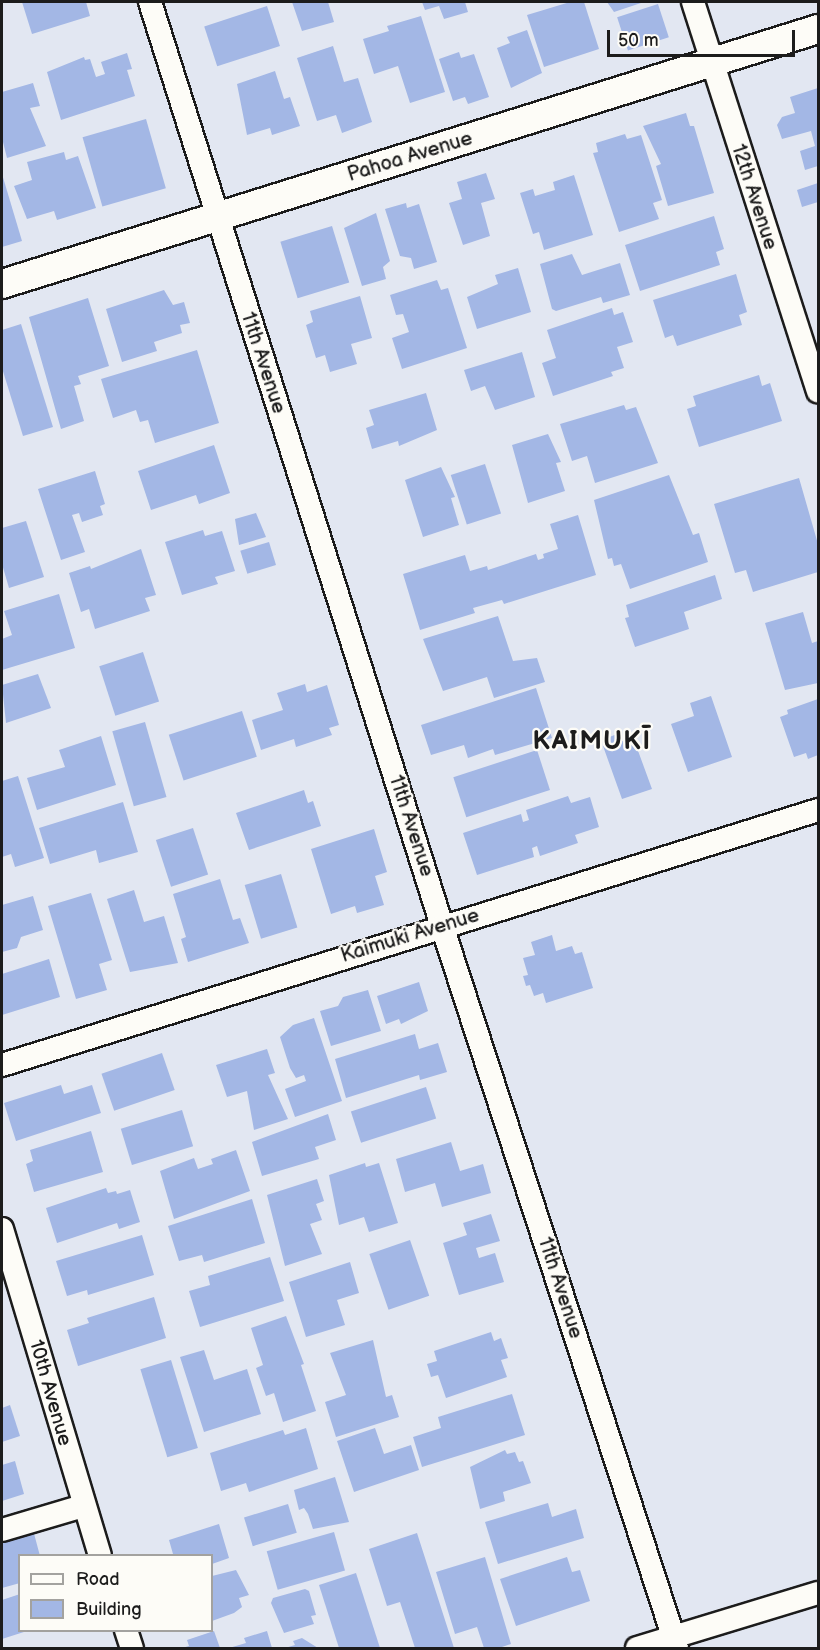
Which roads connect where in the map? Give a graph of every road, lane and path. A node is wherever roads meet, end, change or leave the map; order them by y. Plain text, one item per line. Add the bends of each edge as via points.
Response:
1 (150, 2) edge
2 (693, 2) edge
3 (819, 29) edge
4 (711, 64) junction
5 (216, 217) junction
6 (2, 284) edge
7 (819, 391) edge
8 (819, 810) edge
9 (442, 926) junction
10 (2, 1065) edge
11 (2, 1229) edge
12 (83, 1506) junction
13 (2, 1530) edge
14 (99, 1554) edge
15 (819, 1593) edge
16 (127, 1632) edge
17 (676, 1643) edge
18 (132, 1648) edge
19 (637, 1648) edge

1 - 5 street, 11th Avenue
2 - 4 street, 12th Avenue
3 - 4 street, Pahoa Avenue
4 - 5 street, Pahoa Avenue
4 - 7 street, 12th Avenue
5 - 6 street, Pahoa Avenue
5 - 9 street, 11th Avenue
8 - 9 street, Kaimuki Avenue
9 - 10 street, Kaimuki Avenue
9 - 17 street, 11th Avenue
11 - 12 street, 10th Avenue
12 - 13 street
12 - 14 street, 10th Avenue
15 - 17 street
16 - 18 street
17 - 19 street

